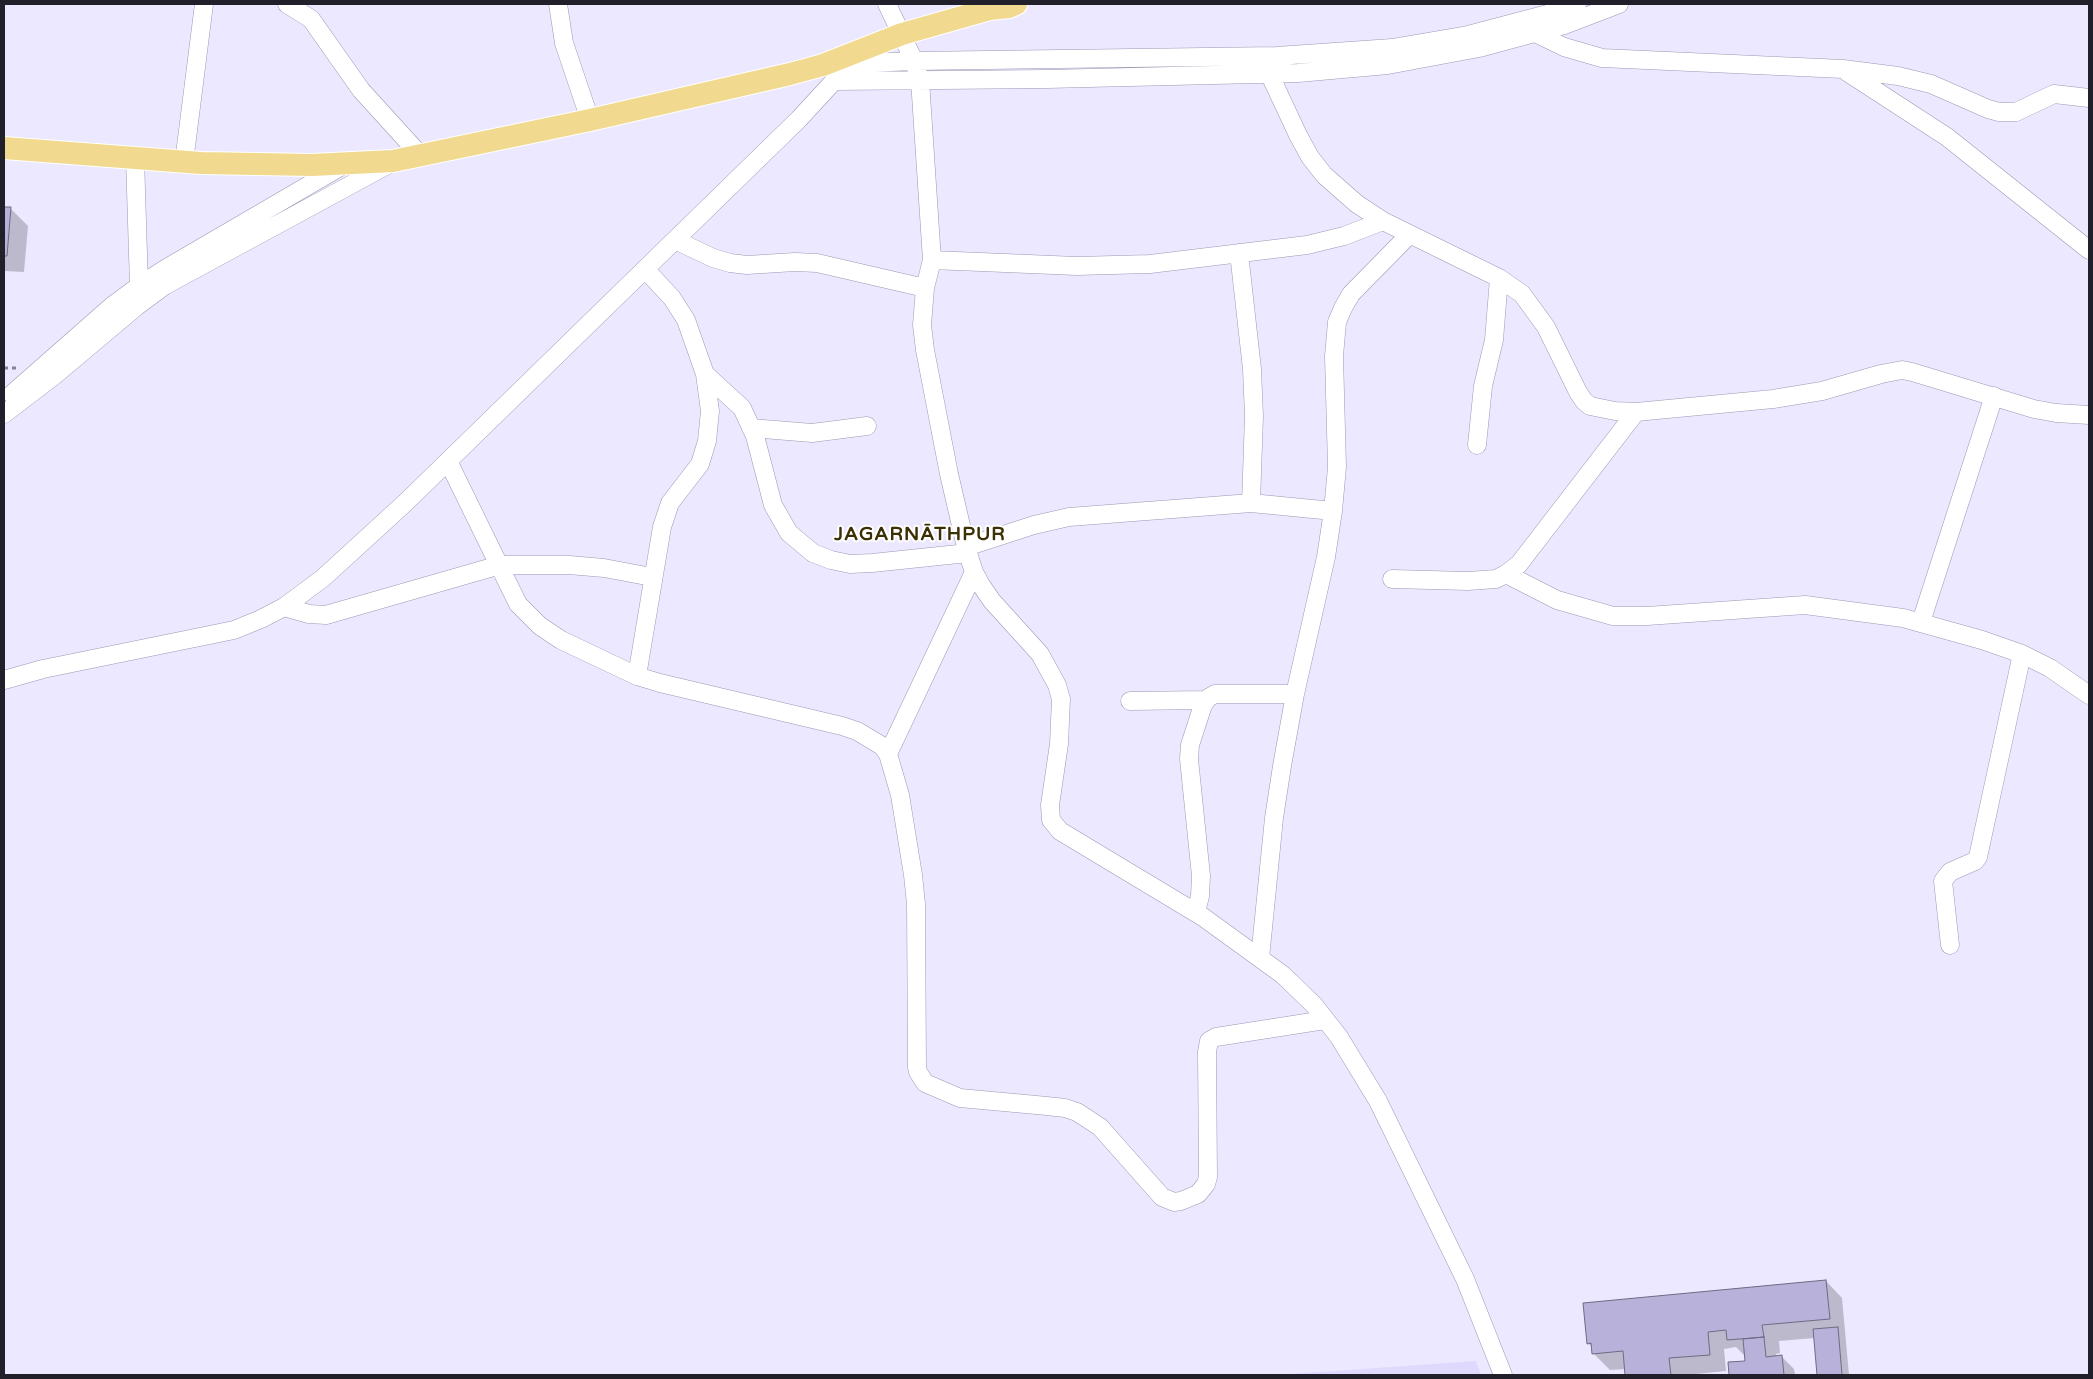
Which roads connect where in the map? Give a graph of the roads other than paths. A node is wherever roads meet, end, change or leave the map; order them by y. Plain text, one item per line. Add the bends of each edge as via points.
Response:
1 (204, 4) edge
2 (287, 4) edge
3 (558, 4) edge
4 (887, 4) edge
5 (1016, 4) edge
6 (1577, 4) edge
7 (1619, 4) edge
8 (992, 6) edge
9 (1534, 33) junction
10 (902, 34) junction
11 (1032, 59) junction
12 (844, 60) junction
13 (914, 61) junction
14 (1843, 69) junction
15 (1269, 73) junction
16 (1032, 79) junction
17 (920, 80) junction
18 (834, 81) junction
19 (2089, 98) edge
20 (590, 120) junction
21 (4, 148) edge
22 (421, 156) junction
23 (135, 158) junction
24 (393, 161) junction
25 (184, 162) junction
26 (345, 164) junction
27 (1383, 221) junction
28 (1409, 235) junction
29 (675, 240) junction
30 (2089, 250) edge
31 (1239, 253) junction
32 (932, 260) junction
33 (645, 269) junction
34 (1499, 278) junction
35 (140, 286) junction
36 (926, 288) junction
37 (706, 374) junction
38 (1994, 396) junction
39 (4, 401) edge
40 (1636, 412) junction
41 (4, 414) edge
42 (2089, 415) edge
43 (867, 426) dead end
44 (751, 428) junction
45 (1477, 445) dead end
46 (448, 461) junction
47 (1252, 503) junction
48 (1333, 511) junction
49 (967, 550) junction
50 (500, 565) junction
51 (974, 572) junction
52 (1506, 574) junction
53 (652, 577) junction
54 (1392, 578) dead end
55 (284, 606) junction
56 (1921, 622) junction
57 (2022, 654) junction
58 (637, 676) junction
59 (4, 680) edge
60 (1295, 694) junction
61 (2089, 695) edge
62 (1205, 700) junction
63 (1130, 701) dead end
64 (888, 754) junction
65 (1196, 912) junction
66 (1950, 945) dead end
67 (1260, 958) junction
68 (1325, 1020) junction
69 (1503, 1375) edge

1 - 25 street
2 - 22 street via 310,19 361,90
3 - 20 street via 564,43
4 - 10 street
5 - 8 main road
6 - 11 street via 1468,35 1392,48 1277,56
7 - 9 street
8 - 10 main road
9 - 14 street via 1564,47 1602,58
9 - 15 street via 1479,48 1388,65
10 - 12 main road
10 - 13 street
11 - 13 street
11 - 16 street
12 - 13 street
12 - 18 street
12 - 20 main road
13 - 17 street
14 - 19 street via 1913,78 1999,112 2016,112 2054,94
14 - 30 street via 1948,136
15 - 16 street
15 - 27 street via 1310,157 1340,190
16 - 17 street
17 - 18 street
17 - 32 street
18 - 29 street
20 - 22 main road
21 - 23 main road
22 - 24 main road
23 - 25 main road
23 - 35 street
24 - 26 main road
24 - 41 street via 164,286
25 - 26 main road
26 - 35 street
27 - 28 street
27 - 31 street via 1326,241
28 - 34 street
28 - 48 street via 1351,294 1337,322 1334,356 1337,467
29 - 33 street
29 - 36 street via 730,263 817,263
31 - 32 street via 1111,266
31 - 47 street via 1252,369
32 - 36 street
33 - 37 street via 680,308
33 - 46 street
34 - 40 street via 1522,294 1534,308 1584,401 1600,409
34 - 45 street via 1494,340 1482,386
35 - 39 street via 112,306
36 - 49 street via 922,325 925,350
37 - 44 street via 742,408
37 - 53 street via 710,411 704,452 695,472 668,509
38 - 40 street via 1902,370 1803,395
38 - 42 street via 2056,413
38 - 56 street
40 - 52 street via 1519,564
43 - 44 street via 812,433
44 - 49 street via 780,520 789,533 814,553 850,564 872,564
46 - 50 street
46 - 55 street via 322,578
47 - 48 street
47 - 49 street via 1069,517 1034,524
48 - 60 street
49 - 51 street
50 - 53 street via 569,565
50 - 55 street via 334,613 319,615
50 - 58 street via 518,604 540,626 561,640
51 - 64 street
51 - 65 street via 992,601 1040,654 1058,685 1061,718 1050,805 1054,825
52 - 54 street via 1496,579 1468,581
52 - 56 street via 1557,600 1613,616 1805,605 1871,612
53 - 58 street
55 - 59 street via 234,630
56 - 57 street
57 - 61 street via 2050,668
57 - 66 street via 1978,857 1950,872 1943,881
58 - 64 street via 842,726 870,738
60 - 62 street via 1215,694
60 - 67 street via 1274,818
62 - 63 street
62 - 65 street via 1194,730 1189,758 1202,876
64 - 68 street via 900,794 916,904 917,1067 920,1077 933,1088 960,1098 1065,1108 1077,1112 1100,1127 1162,1197 1181,1201 1198,1194 1208,1177 1209,1041 1216,1037
65 - 67 street
67 - 68 street via 1283,975
68 - 69 street via 1339,1036 1378,1101 1465,1279

